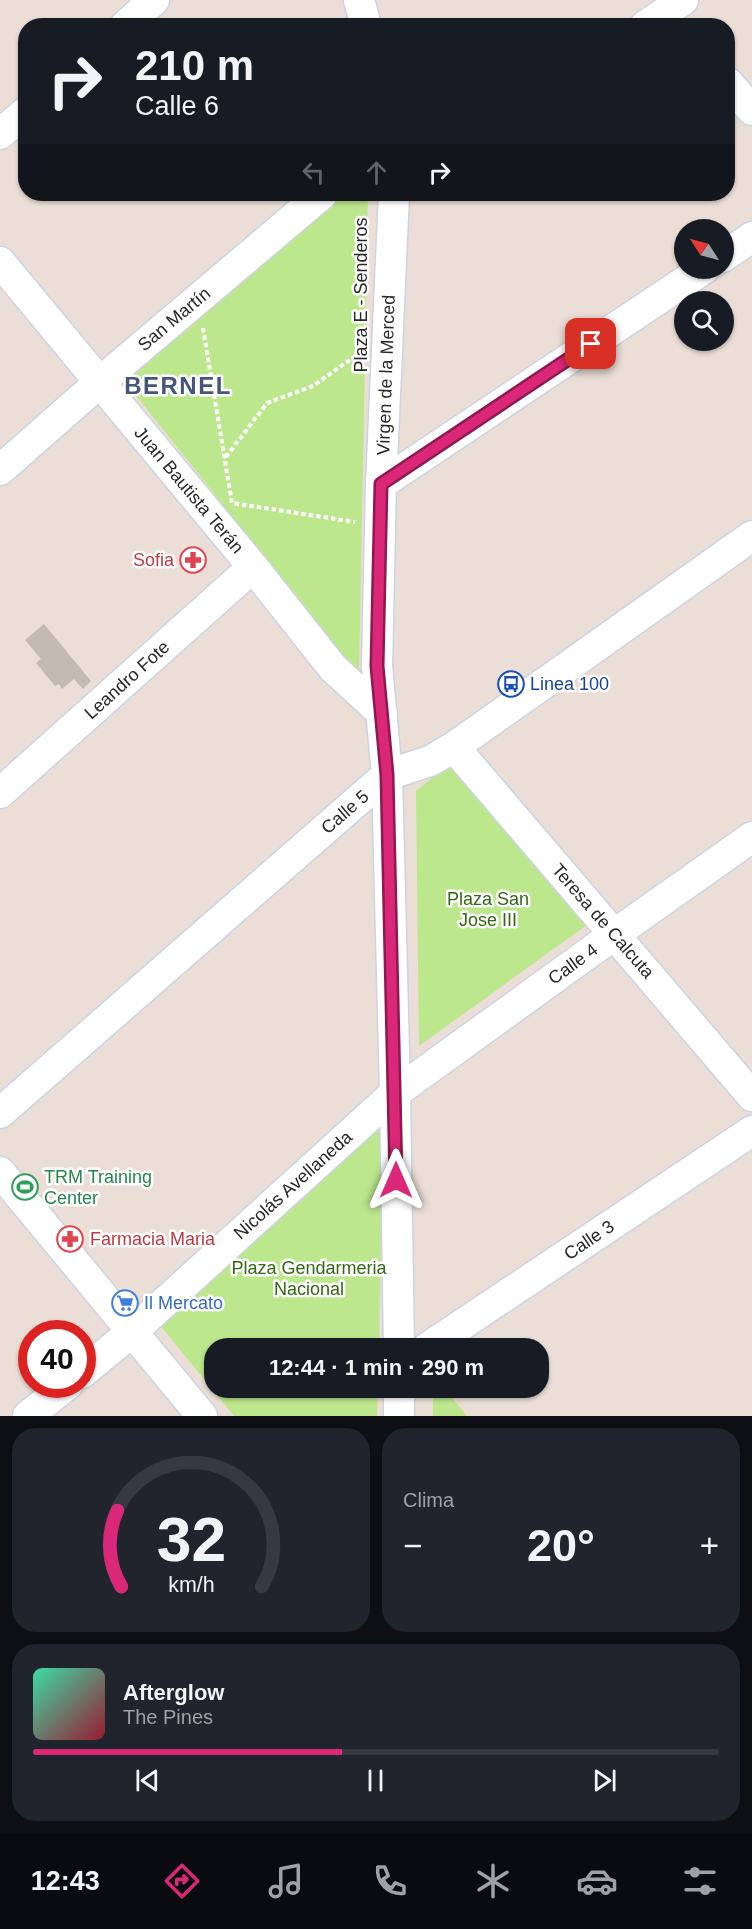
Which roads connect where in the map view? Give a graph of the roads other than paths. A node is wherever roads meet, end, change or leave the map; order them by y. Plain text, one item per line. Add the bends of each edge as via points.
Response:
1 (154, 0) edge
2 (359, 0) edge
3 (134, 18) edge
4 (364, 18) edge
5 (735, 90) edge
6 (752, 111) edge
7 (18, 119) edge
8 (0, 134) edge
9 (314, 201) edge
10 (394, 201) edge
11 (752, 237) edge
12 (734, 249) edge
13 (0, 262) edge
14 (688, 279) edge
15 (100, 382) junction
16 (0, 470) edge
17 (381, 484) junction
18 (752, 536) edge
19 (254, 567) junction
20 (382, 713) junction
21 (454, 747) junction
22 (387, 775) junction
23 (0, 794) edge
24 (752, 837) edge
25 (615, 934) junction
26 (395, 1093) junction
27 (752, 1096) edge
28 (0, 1113) edge
29 (752, 1131) edge
30 (0, 1172) edge
31 (133, 1331) junction
32 (399, 1338) edge
33 (442, 1338) edge
34 (96, 1361) edge
35 (50, 1398) edge
36 (399, 1398) edge
37 (28, 1416) edge
38 (202, 1416) edge
39 (399, 1416) edge

1 - 3 street
2 - 4 street
5 - 6 street
7 - 8 street
9 - 15 street, San Martín
10 - 17 street, Virgen de la Merced
11 - 12 street
13 - 15 street, Juan Bautista Terán
14 - 17 street
15 - 16 street, San Martín
15 - 19 street, Juan Bautista Terán
17 - 20 street, Virgen de la Merced via 377,666
18 - 21 street, Calle 5
19 - 20 street, Juan Bautista Terán via 333,668
19 - 23 street, Leandro Fote
20 - 22 street, Virgen de la Merced
21 - 22 street, Calle 5
21 - 25 street, Teresa de Calcuta
22 - 26 street, Virgen de la Merced
22 - 28 street, Calle 5
24 - 25 street, Calle 4
25 - 26 street, Calle 4
25 - 27 street, Teresa de Calcuta
26 - 31 street, Nicolás Avellaneda
26 - 32 street, Virgen de la Merced
29 - 33 street, Calle 3
30 - 31 street
31 - 34 street, Nicolás Avellaneda
31 - 38 street
35 - 37 street
36 - 39 street

